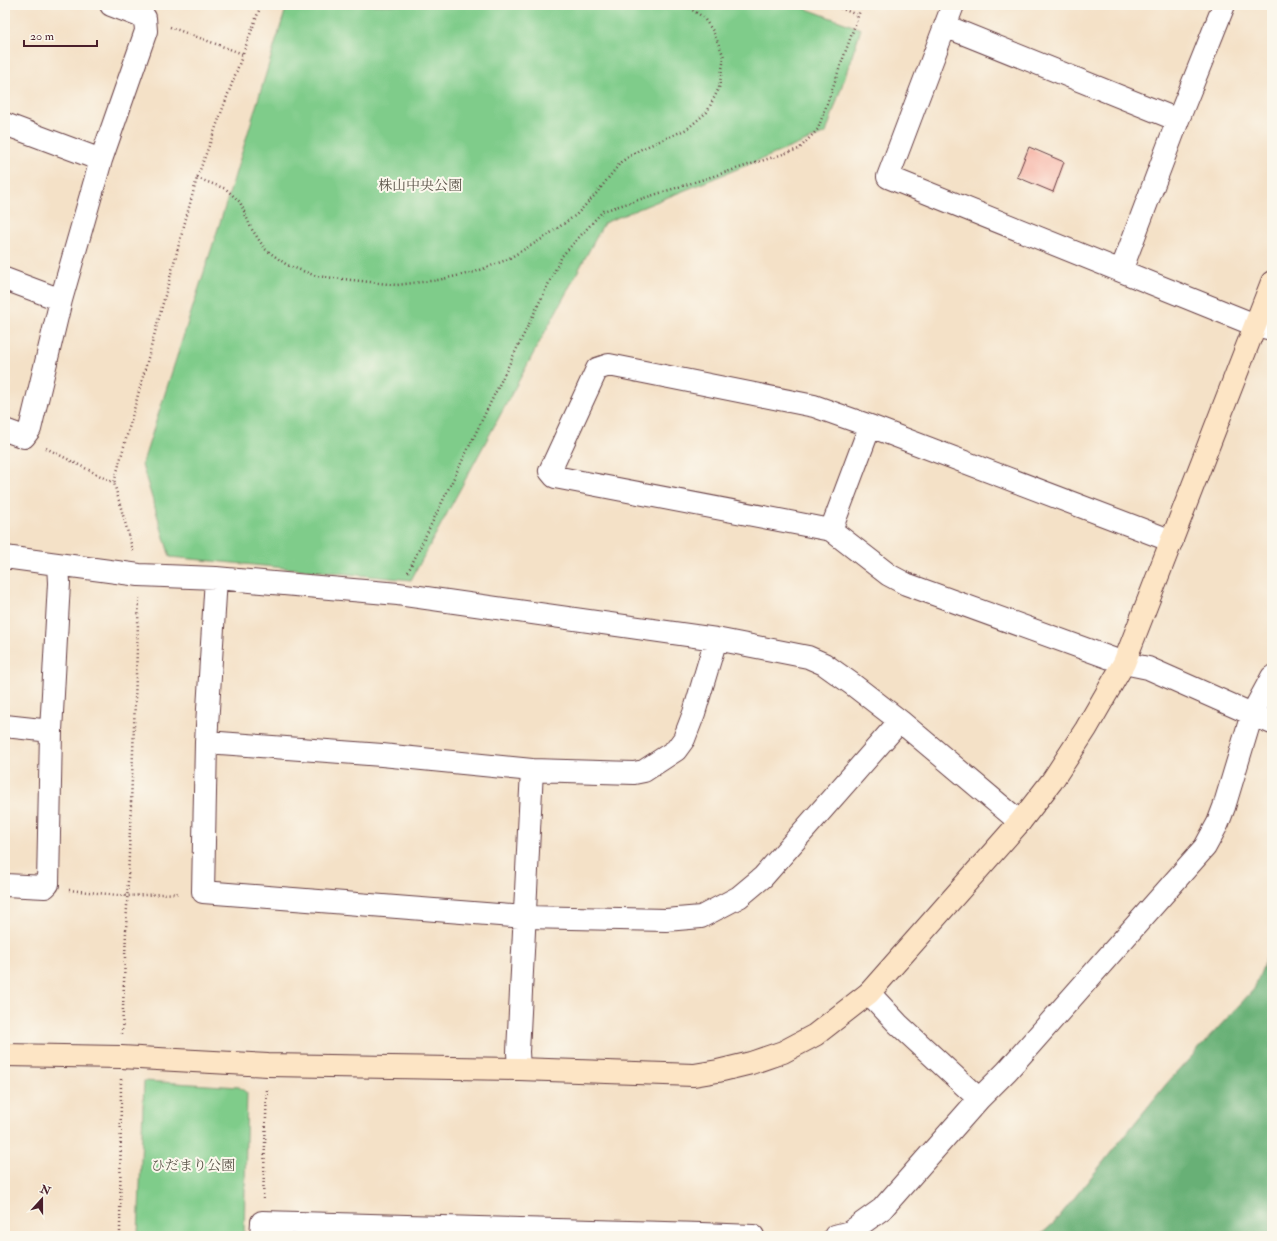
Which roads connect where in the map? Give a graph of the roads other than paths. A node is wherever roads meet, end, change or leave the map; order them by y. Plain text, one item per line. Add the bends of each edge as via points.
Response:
1 (111, 5) edge
2 (953, 5) edge
3 (1224, 5) edge
4 (945, 26) junction
5 (1178, 120) junction
6 (5, 124) edge
7 (101, 160) junction
8 (1121, 271) junction
9 (5, 279) edge
10 (1272, 282) edge
11 (61, 300) junction
12 (1264, 327) edge
13 (870, 426) junction
14 (14, 433) edge
15 (831, 530) junction
16 (1172, 541) junction
17 (5, 558) edge
18 (58, 564) junction
19 (216, 578) junction
20 (716, 639) junction
21 (1124, 663) junction
22 (1272, 677) edge
23 (1252, 714) junction
24 (900, 721) junction
25 (1272, 723) edge
26 (5, 726) edge
27 (51, 730) junction
28 (206, 742) junction
29 (532, 770) junction
30 (1020, 822) junction
31 (5, 884) edge
32 (525, 917) junction
33 (869, 993) junction
34 (5, 1055) edge
35 (519, 1069) junction
36 (979, 1099) junction
37 (262, 1229) edge
38 (701, 1235) edge
39 (845, 1235) edge
40 (753, 1236) edge

1 - 7 street via 145,18 146,31
2 - 4 street
3 - 5 street
4 - 5 street
4 - 8 street via 888,177
5 - 8 street
6 - 7 street
7 - 11 street
8 - 12 street
9 - 11 street
10 - 12 street
11 - 14 street via 30,429
12 - 16 street
13 - 15 street
13 - 15 street via 814,406 609,365 597,369 550,471 555,477
13 - 16 street
15 - 21 street via 889,575 906,584
16 - 21 street
17 - 18 street
18 - 19 street via 140,575
18 - 27 street
19 - 20 street via 398,594
19 - 28 street
20 - 24 street via 808,657 824,664
20 - 29 street via 694,713 684,739 676,750 644,771 634,773
21 - 23 street via 1148,668
21 - 30 street via 1052,781
22 - 23 street
23 - 25 street
23 - 36 street via 1222,812 1205,847 1007,1072
24 - 30 street
24 - 32 street via 763,877 739,897 718,909 701,917 666,920
26 - 27 street
27 - 31 street via 48,884 44,887
28 - 29 street via 382,755
28 - 32 street via 203,892
29 - 32 street
30 - 33 street
32 - 35 street
33 - 35 street via 815,1035 783,1052 718,1072 694,1075
33 - 36 street via 898,1024
34 - 35 street via 121,1057 268,1065
36 - 39 street via 882,1210
37 - 38 street
38 - 40 street

